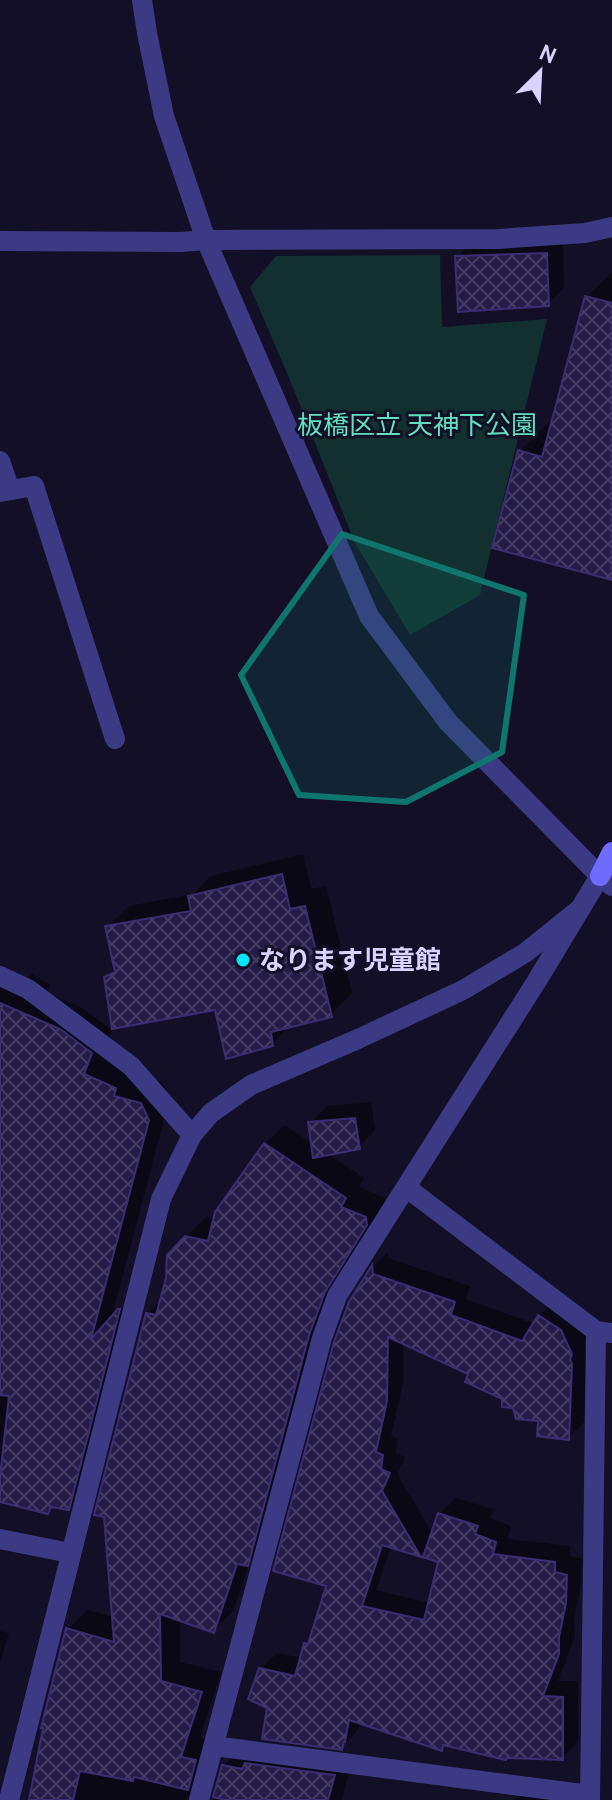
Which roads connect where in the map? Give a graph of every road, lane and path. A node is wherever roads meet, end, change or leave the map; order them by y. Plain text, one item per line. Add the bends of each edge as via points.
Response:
1 (142, 0) edge
2 (612, 227) edge
3 (206, 240) junction
4 (0, 241) edge
5 (0, 461) edge
6 (5, 491) edge
7 (115, 739) dead end
8 (612, 852) edge
9 (606, 881) edge
10 (581, 908) junction
11 (0, 976) edge
12 (192, 1135) junction
13 (407, 1188) junction
14 (604, 1332) edge
15 (0, 1539) edge
16 (70, 1553) junction
17 (214, 1746) junction
18 (590, 1798) edge
19 (9, 1800) edge
20 (199, 1800) edge

1 - 3 street via 164,116
2 - 3 street via 498,239
3 - 4 street
3 - 9 street via 369,616 448,722
5 - 6 street
6 - 7 street via 34,486
8 - 9 street
9 - 10 street
10 - 12 street via 525,953 463,990 251,1085 211,1113
10 - 13 street
11 - 12 street via 28,989 131,1066
12 - 16 street via 161,1199
13 - 14 street
13 - 17 street via 337,1296 322,1338
14 - 18 street
15 - 16 street
16 - 19 street
17 - 18 street
17 - 20 street

